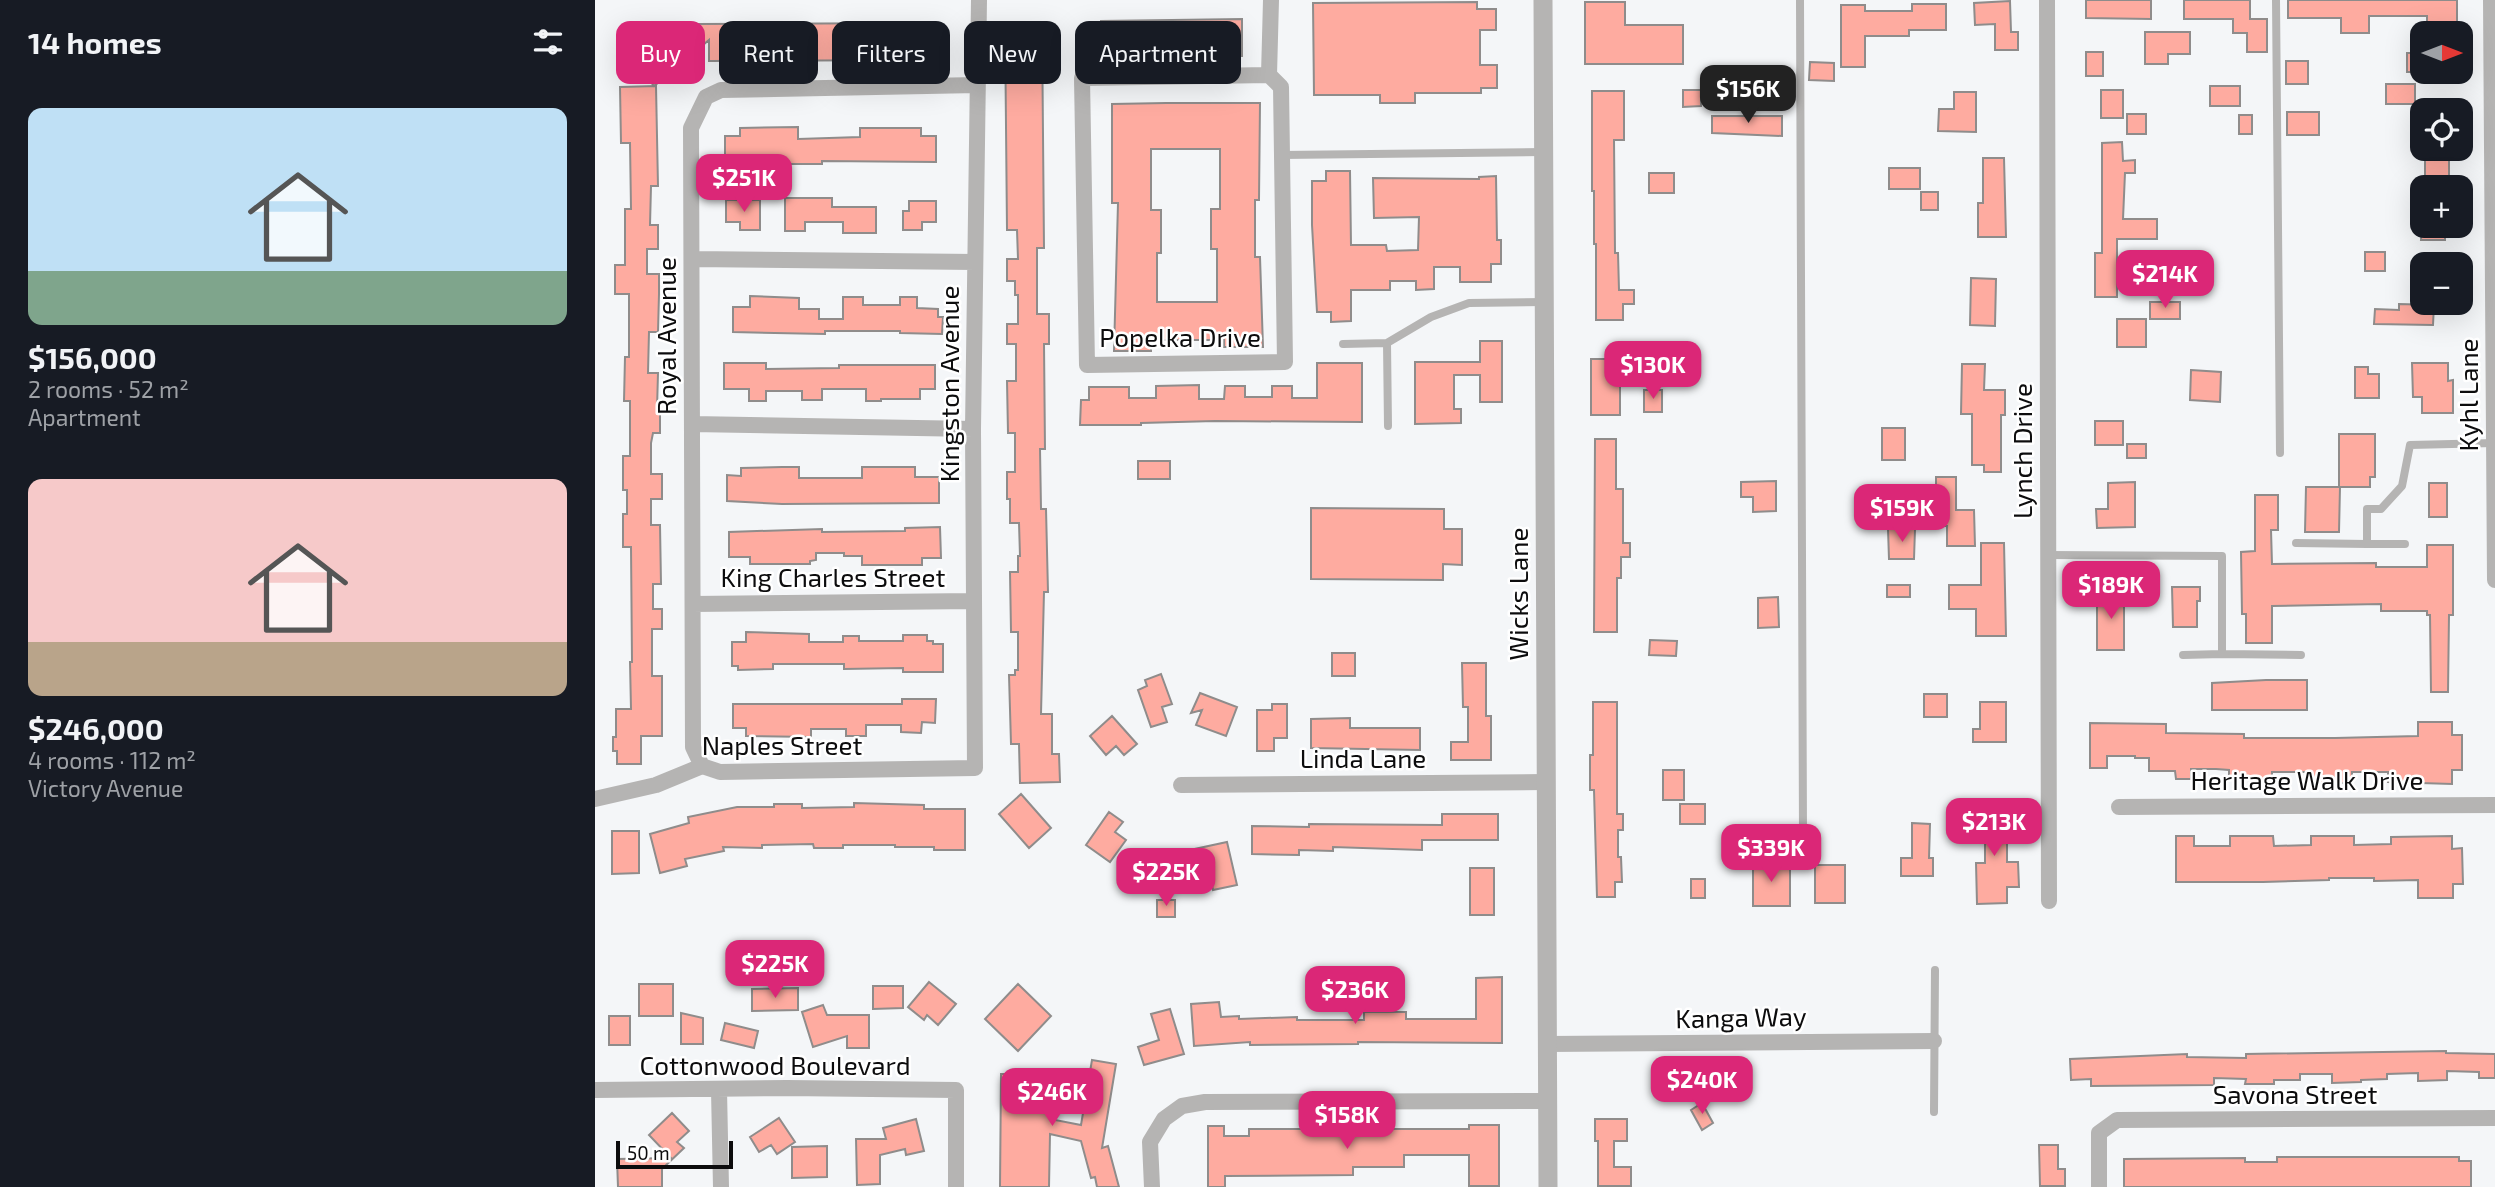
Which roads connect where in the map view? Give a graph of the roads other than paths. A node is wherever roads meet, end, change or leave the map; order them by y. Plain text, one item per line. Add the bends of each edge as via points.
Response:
1 (979, 0) edge
2 (1271, 0) edge
3 (1543, 0) edge
4 (1800, 0) edge
5 (2047, 0) edge
6 (2276, 0) edge
7 (2491, 0) edge
8 (1269, 75) junction
9 (978, 85) junction
10 (1543, 152) junction
11 (1282, 155) junction
12 (692, 259) junction
13 (975, 262) junction
14 (1544, 302) junction
15 (1387, 343) junction
16 (1343, 344) dead end
17 (692, 424) junction
18 (1388, 426) dead end
19 (973, 429) junction
20 (2494, 443) edge
21 (2280, 453) dead end
22 (2296, 543) dead end
23 (2367, 544) junction
24 (2405, 544) dead end
25 (2048, 555) junction
26 (2495, 580) edge
27 (974, 601) junction
28 (693, 604) junction
29 (2222, 654) junction
30 (2183, 655) dead end
31 (2301, 655) dead end
32 (702, 766) junction
33 (975, 768) joint
34 (1545, 782) junction
35 (1181, 785) dead end
36 (595, 799) edge
37 (2495, 805) edge
38 (2119, 807) dead end
39 (1803, 837) dead end
40 (2049, 901) dead end
41 (1935, 970) dead end
42 (1934, 1041) junction
43 (1548, 1044) junction
44 (595, 1090) edge
45 (719, 1090) junction
46 (1547, 1101) junction
47 (1934, 1112) dead end
48 (2495, 1118) edge
49 (721, 1187) edge
50 (956, 1187) edge
51 (1152, 1187) edge
52 (1548, 1187) edge
53 (2099, 1187) edge

1 - 9 street, Kingston Avenue
2 - 8 street, Popelka Drive
3 - 10 street, Wicks Lane
4 - 39 lane
5 - 25 street, Lynch Drive
6 - 21 lane
7 - 20 street, Kyhl Lane
8 - 11 street, Popelka Drive via 1280,87
8 - 11 street, Popelka Drive via 1082,78 1087,365 1285,362
9 - 12 street, Royal Avenue via 721,90 706,97 691,128
9 - 13 street, Kingston Avenue
10 - 11 lane
10 - 14 street, Wicks Lane
12 - 13 street
12 - 17 street, Royal Avenue
13 - 19 street, Kingston Avenue
14 - 15 lane via 1469,303 1431,317
14 - 34 street, Wicks Lane
15 - 16 lane
15 - 18 lane
17 - 19 street
17 - 28 street, Royal Avenue
19 - 27 street, Kingston Avenue
20 - 23 lane via 2410,445 2402,486 2381,509 2367,509
20 - 26 street, Kyhl Lane
22 - 23 lane
23 - 24 lane
25 - 29 lane via 2222,556
25 - 40 street, Lynch Drive
27 - 28 street, King Charles Street
27 - 33 street, Kingston Avenue
28 - 32 street, Royal Avenue via 693,747
29 - 30 lane
29 - 31 lane
32 - 33 street, Naples Street via 720,772
32 - 36 street, Naples Street via 656,785
34 - 35 street, Linda Lane
34 - 43 street, Wicks Lane
37 - 38 street, Heritage Walk Drive
41 - 42 lane
42 - 43 street, Kanga Way
42 - 47 lane
43 - 46 street, Wicks Lane
44 - 45 street, Cottonwood Boulevard
45 - 49 street
45 - 50 street, Cottonwood Boulevard via 956,1090
46 - 51 street via 1205,1102 1181,1106 1164,1119 1150,1142
46 - 52 street, Wicks Lane
48 - 53 street, Savona Street via 2117,1120 2099,1133

